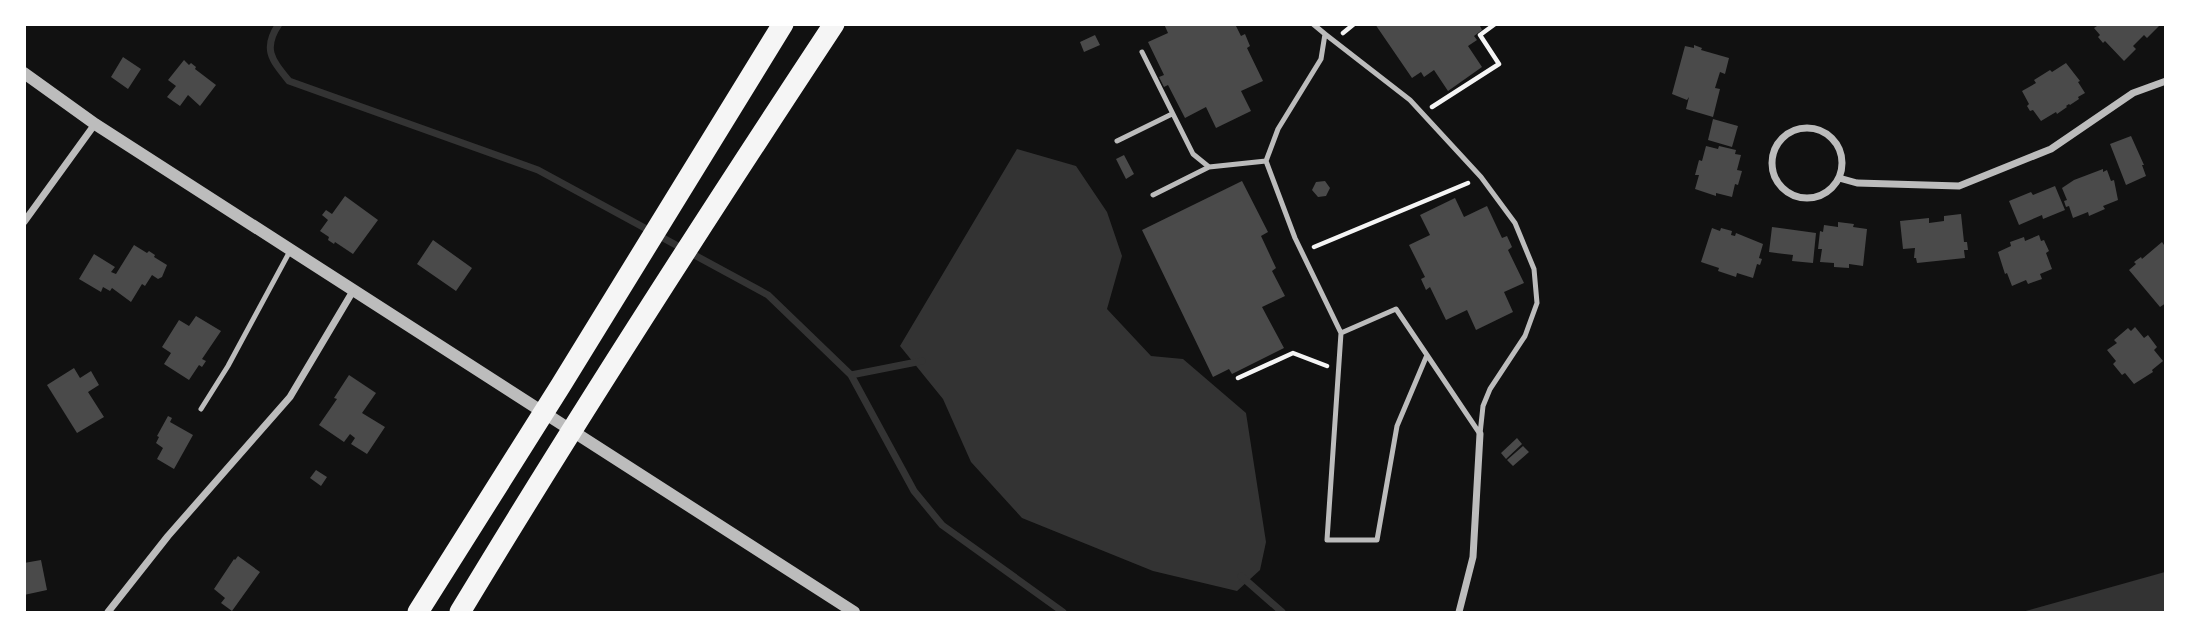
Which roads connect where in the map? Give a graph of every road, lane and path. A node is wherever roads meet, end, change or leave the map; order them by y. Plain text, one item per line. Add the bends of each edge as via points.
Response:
1 (783, 24) edge
2 (834, 24) edge
3 (1313, 24) edge
4 (1495, 24) edge
5 (1325, 34) junction
6 (1142, 52) dead end
7 (24, 73) edge
8 (2165, 81) edge
9 (1172, 114) junction
10 (1422, 114) junction
11 (95, 124) junction
12 (1117, 141) dead end
13 (1266, 161) junction
14 (1209, 167) junction
15 (1481, 177) junction
16 (1839, 178) junction
17 (1153, 195) dead end
18 (24, 222) edge
19 (290, 251) junction
20 (1302, 253) junction
21 (353, 291) junction
22 (1341, 333) junction
23 (1427, 355) junction
24 (1338, 370) junction
25 (1238, 378) dead end
26 (201, 409) dead end
27 (1480, 434) junction
28 (1460, 610) edge
29 (108, 612) edge
30 (418, 612) edge
31 (460, 612) edge
32 (854, 612) edge

1 - 30 highway
2 - 31 highway
3 - 5 lane
4 - 10 path via 1480,35 1499,64
5 - 10 lane via 1390,83
5 - 13 lane via 1321,59 1278,129
6 - 9 lane
7 - 11 street
8 - 16 street via 2133,93 2052,149 1959,186 1857,183
9 - 12 lane
9 - 14 lane via 1193,154
10 - 15 lane
11 - 18 street
11 - 19 street
13 - 14 lane
13 - 20 lane
14 - 17 lane
15 - 20 path
15 - 27 lane via 1520,235 1534,269 1537,303 1525,336 1490,388
16 - 16 street via 1842,167 1837,145 1819,130 1796,129 1773,153 1774,176 1789,194 1800,198 1823,195
19 - 21 street
19 - 26 lane
20 - 22 lane
21 - 29 street via 290,397
21 - 32 street
22 - 23 lane via 1396,309
22 - 24 lane
23 - 24 lane via 1397,426 1377,540 1327,540
23 - 27 lane
24 - 25 path via 1293,353
27 - 28 street via 1475,543

